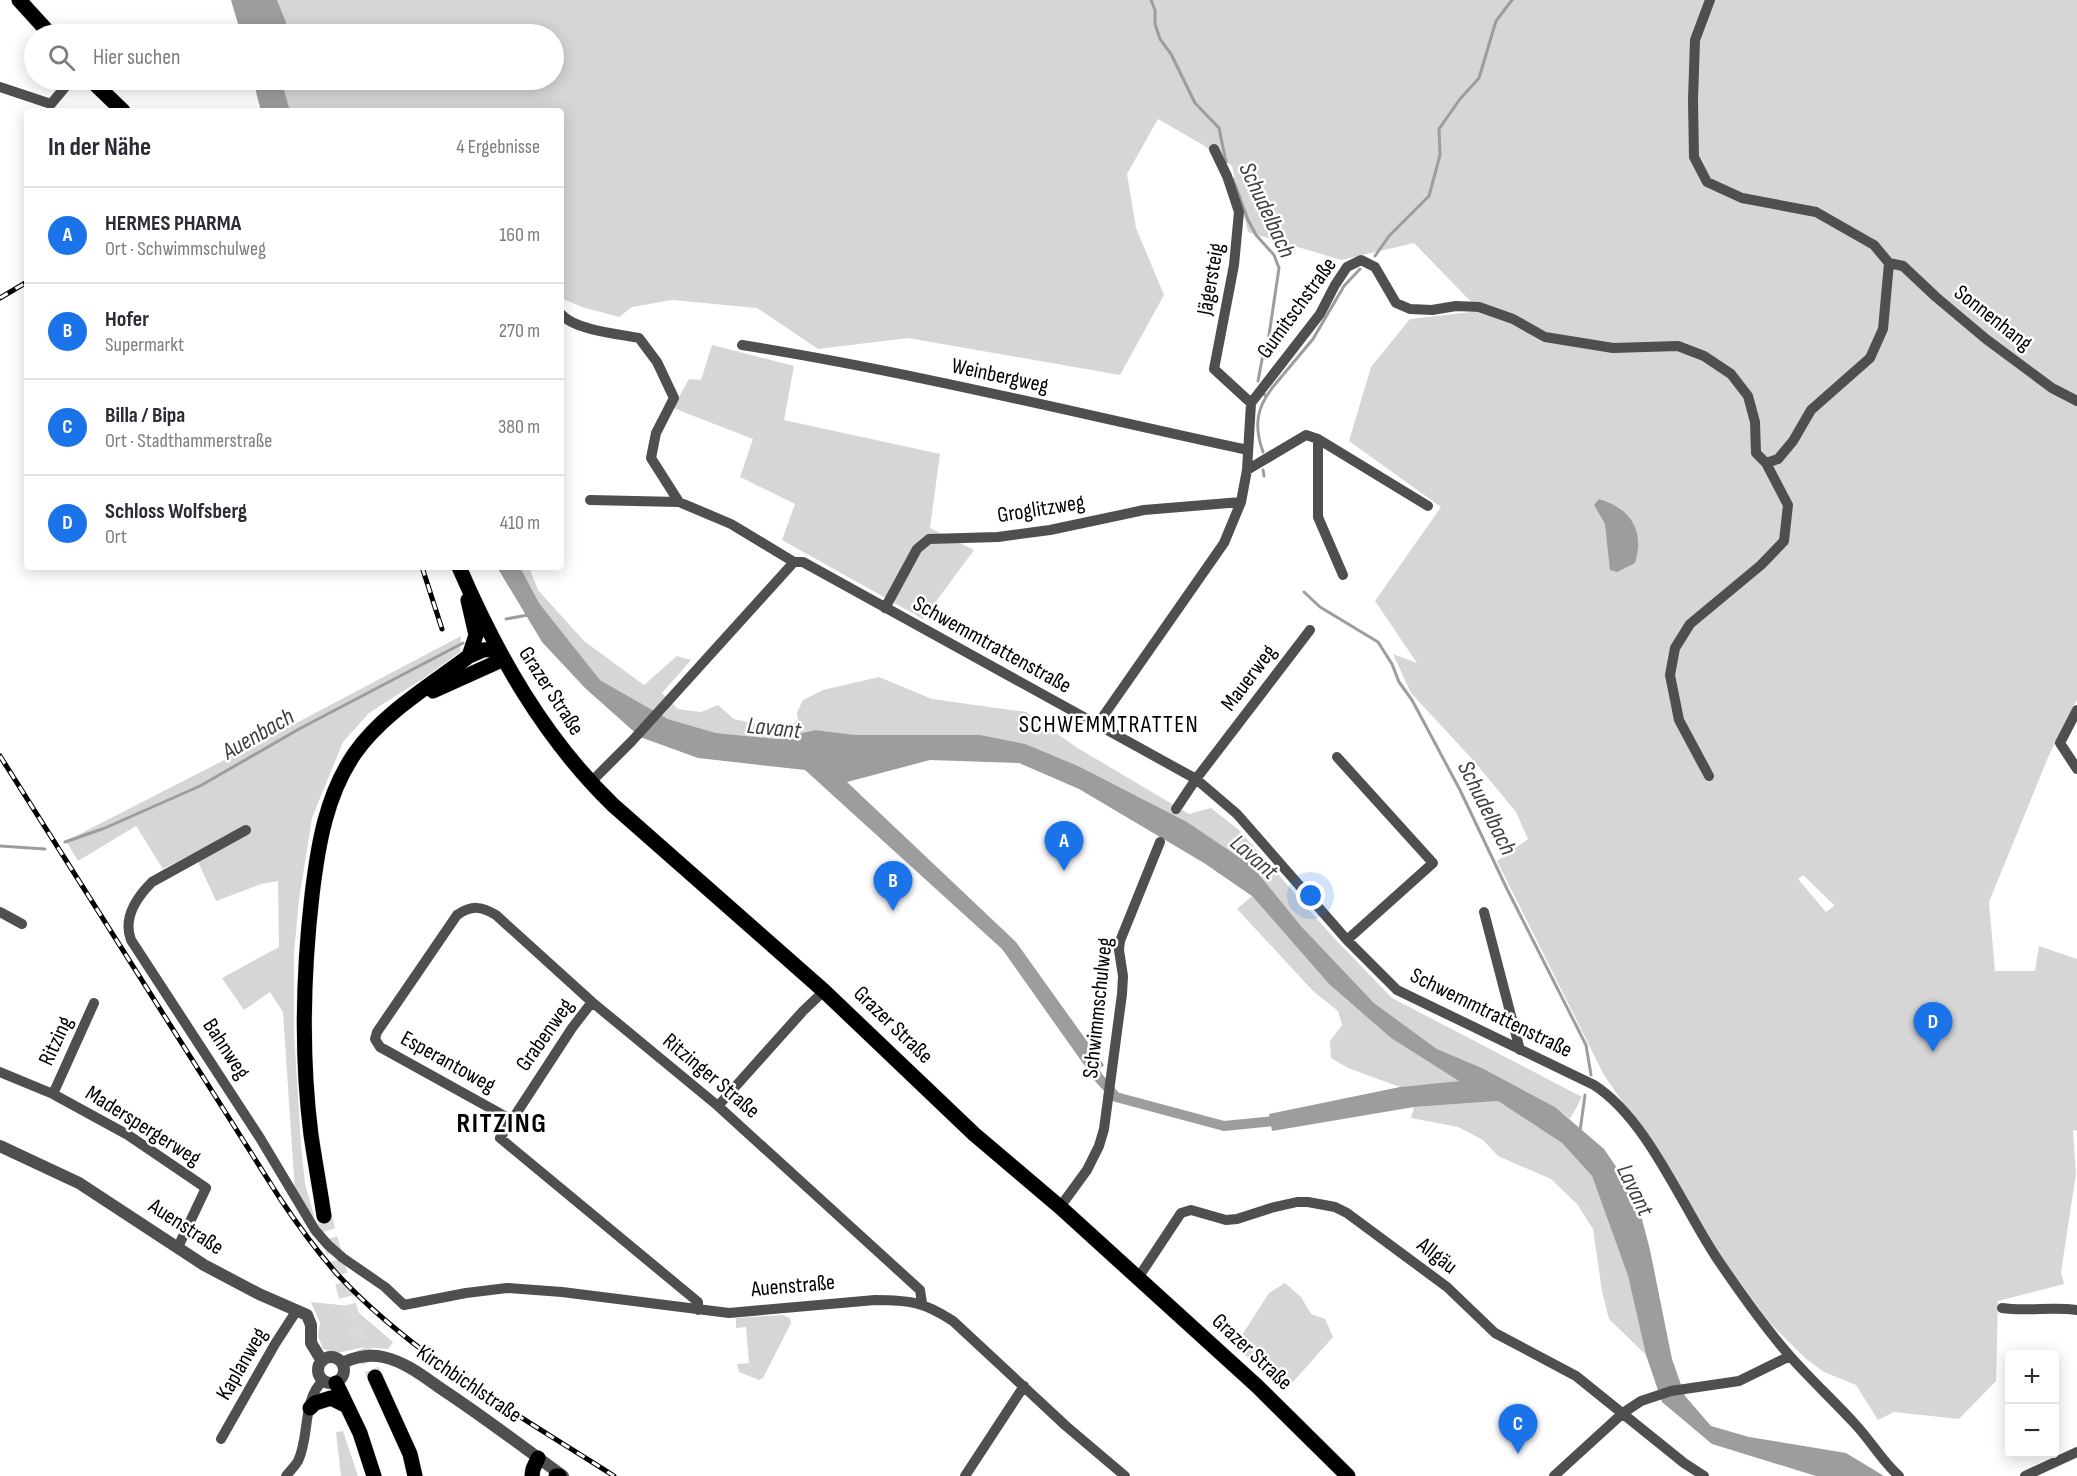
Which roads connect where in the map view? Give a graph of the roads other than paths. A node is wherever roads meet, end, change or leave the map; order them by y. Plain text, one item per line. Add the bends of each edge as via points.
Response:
1 (19, 0) edge
2 (1710, 0) edge
3 (41, 24) edge
4 (0, 87) edge
5 (63, 90) edge
6 (101, 90) edge
7 (120, 108) edge
8 (1214, 149) dead end
9 (1889, 263) junction
10 (564, 318) edge
11 (742, 345) dead end
12 (2077, 401) edge
13 (1251, 403) junction
14 (1318, 439) junction
15 (1248, 450) junction
16 (1766, 463) junction
17 (1247, 470) junction
18 (590, 500) dead end
19 (679, 502) junction
20 (1240, 502) junction
21 (1428, 506) dead end
22 (794, 562) junction
23 (460, 570) edge
24 (460, 570) edge
25 (1343, 575) dead end
26 (885, 608) junction
27 (1310, 630) dead end
28 (500, 654) junction
29 (469, 656) junction
30 (408, 702) junction
31 (2077, 710) edge
32 (1097, 725) junction
33 (1337, 758) dead end
34 (2077, 769) edge
35 (1709, 776) dead end
36 (1196, 779) junction
37 (590, 783) junction
38 (1176, 808) dead end
39 (246, 830) dead end
40 (1160, 842) dead end
41 (0, 912) edge
42 (1484, 912) dead end
43 (457, 915) joint
44 (22, 924) dead end
45 (1347, 940) junction
46 (825, 991) junction
47 (592, 1002) junction
48 (94, 1003) dead end
49 (1520, 1050) junction
50 (0, 1072) edge
51 (53, 1094) junction
52 (718, 1107) junction
53 (512, 1120) junction
54 (0, 1146) edge
55 (1060, 1207) junction
56 (324, 1216) tunnel mouth
57 (178, 1247) junction
58 (1138, 1278) junction
59 (921, 1303) junction
60 (404, 1305) joint
61 (2002, 1308) dead end
62 (297, 1310) junction
63 (698, 1310) junction
64 (2077, 1310) edge
65 (1790, 1356) junction
66 (322, 1361) junction
67 (342, 1363) junction
68 (375, 1377) tunnel mouth
69 (330, 1382) junction
70 (1024, 1386) junction
71 (345, 1405) junction
72 (310, 1408) junction
73 (1623, 1413) junction
74 (221, 1439) dead end
75 (2077, 1452) edge
76 (410, 1454) junction
77 (538, 1458) junction
78 (286, 1476) edge
79 (374, 1476) edge
80 (415, 1476) edge
81 (427, 1476) edge
82 (532, 1476) edge
83 (559, 1476) edge
84 (965, 1476) edge
85 (1125, 1476) edge
86 (1348, 1476) edge
87 (1554, 1476) edge
88 (1704, 1476) edge
89 (1899, 1476) edge
90 (2025, 1476) edge

1 - 3 main road
2 - 9 street via 1695,40 1693,100 1694,157 1707,182 1742,198 1816,212 1874,245
4 - 5 street via 51,104
6 - 7 main road
8 - 13 street, Jägersteig via 1239,212 1234,266 1214,369
9 - 12 street, Sonnenhang via 1903,266 1986,339 2052,388
9 - 16 street via 1883,328 1870,358 1811,410 1778,459
10 - 19 street via 598,330 639,338 657,362 674,398 656,433 651,458
11 - 15 street, Weinbergweg via 991,393
13 - 15 street
13 - 16 street, Gumitschstraße via 1320,314 1347,267 1361,260 1375,267 1396,303 1410,309 1479,307 1513,319 1545,337 1613,348 1678,346 1704,356 1731,374 1748,396 1755,422 1756,453
14 - 17 street via 1306,435
14 - 21 street
14 - 25 street via 1318,517
15 - 17 street
16 - 35 street via 1788,505 1784,541 1690,624 1675,648 1670,675 1679,720
17 - 20 street
18 - 19 street
19 - 22 street, Schwemmtrattenstraße via 731,524
20 - 26 street, Groglitzweg via 1144,510 998,537 929,539 917,549
20 - 32 street via 1224,543
22 - 26 street, Schwemmtrattenstraße via 803,562
22 - 37 street
23 - 28 main road, Grazer Straße
24 - 29 main road via 476,635
26 - 32 street, Schwemmtrattenstraße
27 - 36 street, Mauerweg
28 - 29 main road via 483,650
28 - 30 main road
28 - 37 main road, Grazer Straße via 549,731
29 - 30 main road
30 - 56 main road via 378,725 342,772 328,808 316,863 306,951 305,1050 311,1134
31 - 34 street via 2060,743
32 - 36 street, Schwemmtrattenstraße
33 - 45 street via 1433,863
36 - 38 street
36 - 45 street, Schwemmtrattenstraße via 1238,814
37 - 46 main road, Grazer Straße
39 - 60 street, Bahnweg via 152,882 131,913 128,931 315,1230 343,1258 386,1287
40 - 55 street, Schwimmschulweg via 1120,941 1123,985 1099,1146
41 - 44 street
42 - 49 street
43 - 47 street, Ritzinger Straße via 467,908 486,908
43 - 53 street, Esperantoweg via 375,1039 380,1047
45 - 49 street, Schwemmtrattenstraße via 1397,990
46 - 52 street
46 - 55 main road, Grazer Straße via 974,1134
47 - 52 street, Ritzinger Straße
47 - 53 street, Grabenweg
48 - 51 street, Ritzing
49 - 65 street, Schwemmtrattenstraße via 1594,1085 1624,1110 1716,1256
50 - 51 street, Maderspergerweg
51 - 57 street, Maderspergerweg via 128,1135 206,1188
52 - 59 street, Ritzinger Straße via 920,1290
53 - 63 street, Esperantoweg via 500,1138 698,1302
54 - 57 street, Auenstraße via 79,1183
55 - 58 main road, Grazer Straße
57 - 62 street, Auenstraße via 232,1280
58 - 73 street, Allgäu via 1185,1210 1226,1220 1297,1202 1335,1207 1447,1287 1496,1333 1576,1376
58 - 86 main road, Grazer Straße via 1257,1386
59 - 63 street, Auenstraße via 875,1300 729,1313
59 - 70 street, Auenstraße via 953,1321
60 - 63 street, Auenstraße via 466,1293 532,1288
61 - 64 street
62 - 66 street via 310,1319 311,1343
62 - 74 street, Kaplanweg
65 - 73 street via 1739,1381 1671,1391 1641,1401
65 - 89 street, Schwemmtrattenstraße
66 - 67 street via 334,1358
66 - 69 street via 319,1373
67 - 69 street via 343,1376
67 - 77 street, Kirchbichlstraße via 370,1356 410,1367 494,1423
68 - 76 main road
69 - 71 main road
69 - 72 street via 316,1391
70 - 84 street
70 - 85 street, Auenstraße
71 - 72 main road via 332,1398
71 - 79 main road via 360,1433
72 - 78 street via 297,1461
73 - 87 street
73 - 88 street, Allgäu
75 - 90 street
76 - 80 main road
76 - 81 main road
77 - 82 main road
77 - 83 street, Kirchbichlstraße

